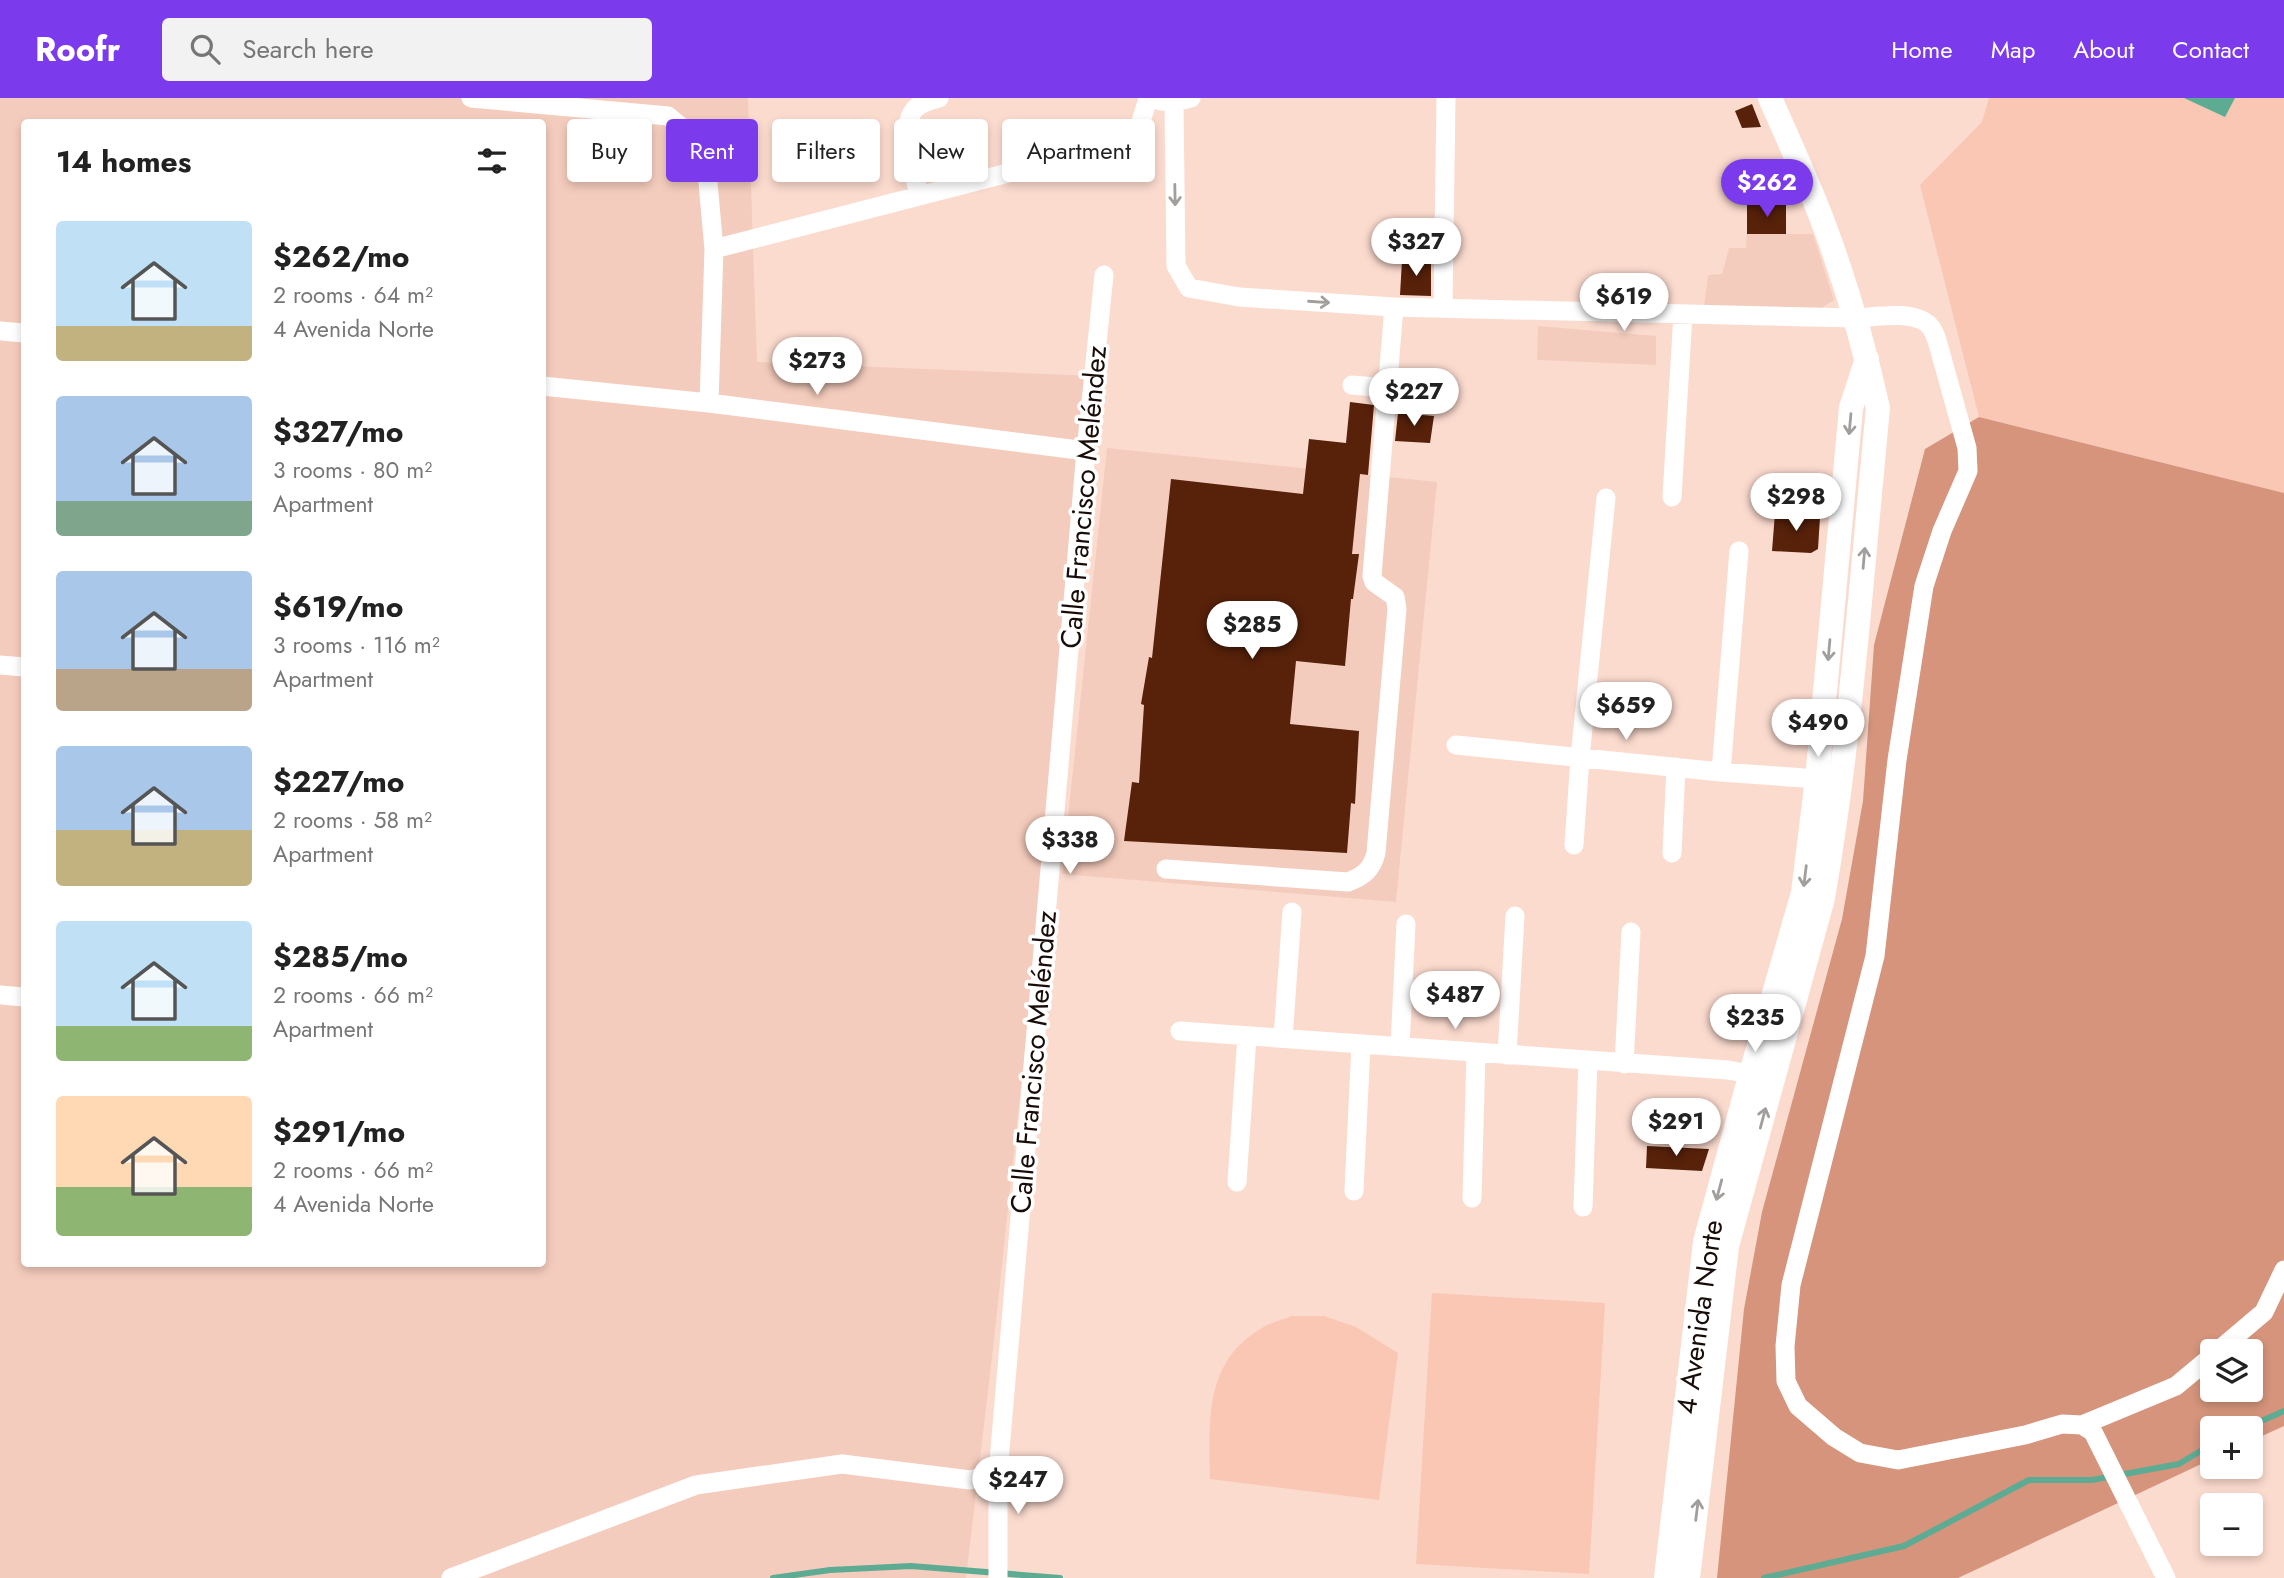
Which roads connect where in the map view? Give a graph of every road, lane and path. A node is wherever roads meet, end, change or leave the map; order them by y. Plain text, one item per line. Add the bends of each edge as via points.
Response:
1 (471, 98) edge
2 (939, 98) edge
3 (1446, 98) edge
4 (1770, 98) edge
5 (1141, 99) edge
6 (1182, 100) edge
7 (919, 196) junction
8 (714, 249) junction
9 (1104, 275) dead end
10 (1394, 307) junction
11 (1443, 308) junction
12 (1683, 314) junction
13 (1855, 318) junction
14 (0, 331) edge
15 (21, 333) edge
16 (1352, 385) dead end
17 (546, 386) edge
18 (1388, 388) junction
19 (709, 403) junction
20 (1086, 451) junction
21 (1672, 497) dead end
22 (1606, 498) dead end
23 (1739, 551) dead end
24 (0, 665) edge
25 (21, 667) edge
26 (1456, 745) dead end
27 (1580, 758) junction
28 (1676, 767) junction
29 (1721, 772) junction
30 (1829, 780) junction
31 (1574, 845) dead end
32 (1672, 853) dead end
33 (1166, 869) dead end
34 (1292, 912) dead end
35 (1515, 916) dead end
36 (1406, 924) dead end
37 (1631, 932) dead end
38 (0, 995) edge
39 (21, 997) edge
40 (1180, 1031) dead end
41 (1247, 1036) junction
42 (1283, 1038) junction
43 (1361, 1044) junction
44 (1400, 1047) junction
45 (1476, 1053) junction
46 (1507, 1055) junction
47 (1588, 1061) junction
48 (1624, 1064) junction
49 (1762, 1077) junction
50 (1237, 1182) dead end
51 (1354, 1191) dead end
52 (1472, 1198) dead end
53 (1583, 1207) dead end
54 (2284, 1270) edge
55 (2232, 1339) edge
56 (2200, 1366) edge
57 (2082, 1425) junction
58 (998, 1473) junction
59 (998, 1569) edge
60 (451, 1578) edge
61 (1666, 1578) edge
62 (1688, 1578) edge
63 (2166, 1578) edge

1 - 8 street via 668,116 691,135 706,161
2 - 7 street via 914,110 908,124
3 - 11 street
4 - 13 main road, 4 Avenida Norte via 1823,223
5 - 6 street
5 - 7 street via 1137,134 1116,145
6 -> 10 street via 1176,267 1189,288 1239,297
7 - 8 street
8 - 19 street
9 - 20 street, Calle Francisco Meléndez
10 - 11 street
10 - 18 street
11 - 12 street
12 - 13 street
12 - 21 street
13 - 30 main road, 4 Avenida Norte via 1867,358 1851,408
13 - 57 street via 1896,316 1927,323 1934,333 1967,448 1968,471 1924,586 1897,760 1875,956 1791,1285 1786,1381 1798,1406 1834,1437 1860,1453 1898,1460 2062,1424
14 - 15 street
16 - 18 street
17 - 19 street
18 - 33 street via 1372,576 1395,597 1397,609 1374,862 1348,882
19 - 20 street
20 - 58 street, Calle Francisco Meléndez
22 - 27 street
23 - 29 street
24 - 25 street
26 - 27 street
27 - 28 street
27 - 31 street
28 - 29 street
28 - 32 street
29 - 30 street
30 - 49 main road, 4 Avenida Norte
34 - 42 street
35 - 46 street
36 - 44 street
37 - 48 street
38 - 39 street
40 - 41 street
41 - 42 street
41 - 50 street
42 - 43 street
43 - 44 street
43 - 51 street
44 - 45 street
45 - 46 street
45 - 52 street
46 - 47 street
47 - 48 street
47 - 53 street
48 - 49 street
49 -> 61 main road, 4 Avenida Norte via 1705,1242
62 -> 49 main road, 4 Avenida Norte via 1727,1246
54 - 55 street via 2264,1312
56 - 57 street via 2176,1386
57 - 63 street via 2093,1432
58 - 59 street, Calle Francisco Meléndez
58 - 60 street via 971,1480 842,1464 696,1485

